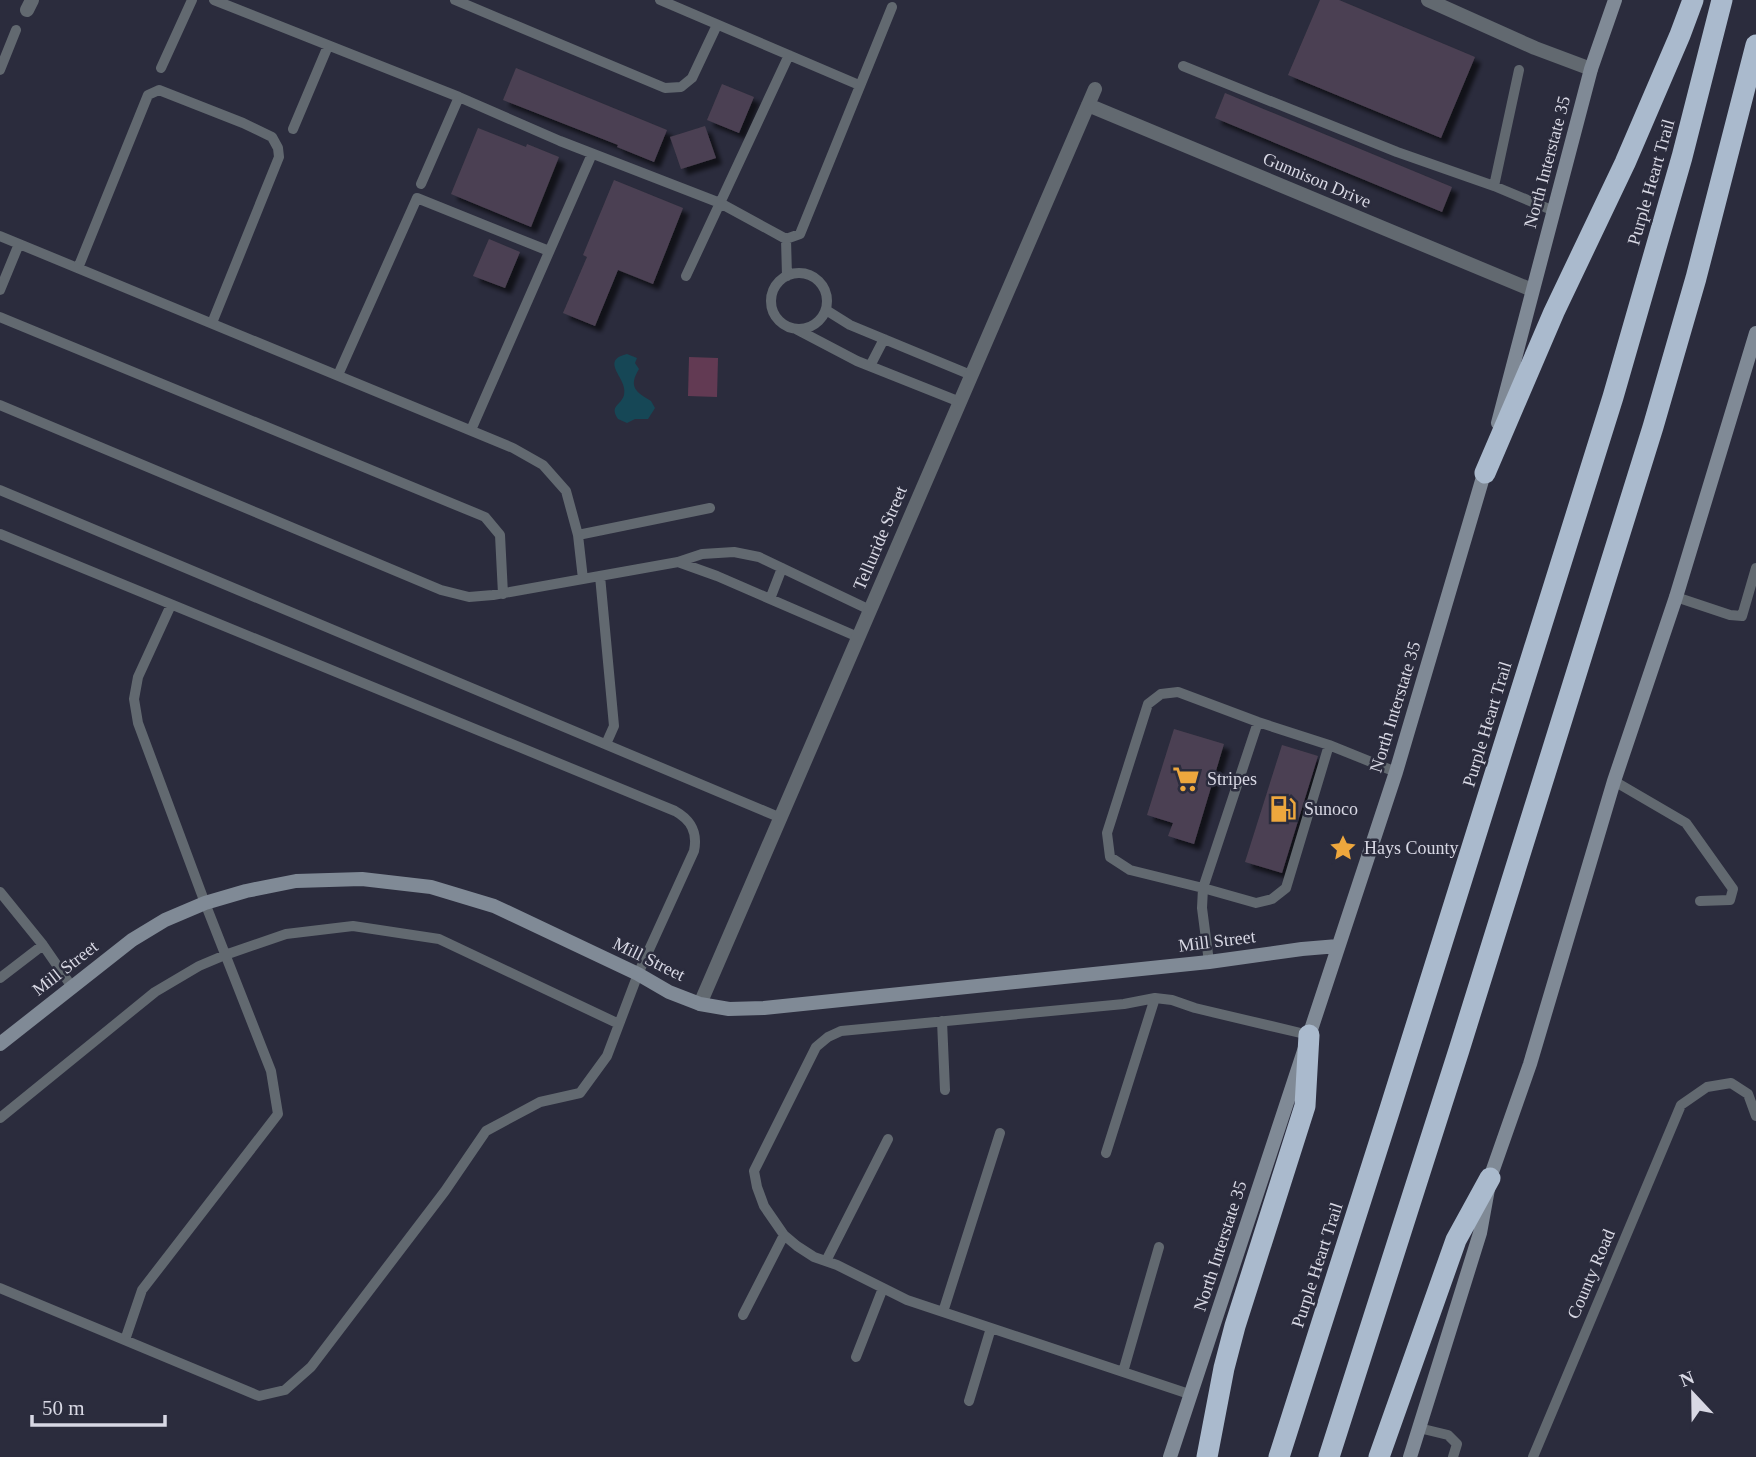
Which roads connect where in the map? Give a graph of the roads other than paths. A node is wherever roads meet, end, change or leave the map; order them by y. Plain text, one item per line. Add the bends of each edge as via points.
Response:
1 (192, 0) edge
2 (214, 0) edge
3 (455, 0) edge
4 (660, 0) edge
5 (1428, 0) edge
6 (1615, 0) edge
7 (1693, 0) edge
8 (1722, 0) edge
9 (892, 7) dead end
10 (718, 25) junction
11 (16, 30) dead end
12 (1756, 45) edge
13 (328, 46) junction
14 (789, 55) junction
15 (1183, 66) dead end
16 (162, 68) dead end
17 (1591, 69) junction
18 (0, 70) edge
19 (1518, 70) dead end
20 (859, 85) junction
21 (1095, 89) dead end
22 (458, 97) junction
23 (1088, 105) junction
24 (293, 129) dead end
25 (592, 153) junction
26 (421, 184) dead end
27 (1494, 186) junction
28 (720, 203) junction
29 (1554, 211) junction
30 (0, 236) edge
31 (786, 239) junction
32 (19, 244) junction
33 (549, 251) junction
34 (78, 268) junction
35 (686, 276) dead end
36 (787, 276) junction
37 (0, 290) edge
38 (1532, 290) junction
39 (826, 310) junction
40 (0, 317) edge
41 (212, 323) junction
42 (796, 329) junction
43 (1755, 338) edge
44 (884, 339) junction
45 (870, 366) junction
46 (338, 375) junction
47 (971, 375) junction
48 (960, 401) junction
49 (0, 405) edge
50 (471, 430) junction
51 (1485, 473) junction
52 (0, 490) edge
53 (710, 508) dead end
54 (0, 534) edge
55 (578, 535) junction
56 (678, 562) junction
57 (782, 568) junction
58 (1756, 568) edge
59 (600, 576) junction
60 (583, 579) junction
61 (503, 594) junction
62 (1675, 597) junction
63 (770, 599) junction
64 (171, 605) junction
65 (870, 610) junction
66 (1742, 616) junction
67 (1756, 616) edge
68 (858, 637) junction
69 (1258, 722) junction
70 (606, 744) junction
71 (1329, 745) junction
72 (1396, 772) junction
73 (1614, 782) junction
74 (780, 818) junction
75 (1203, 888) junction
76 (0, 892) edge
77 (1700, 901) dead end
78 (205, 903) junction
79 (43, 945) junction
80 (1338, 946) junction
81 (225, 955) junction
82 (1209, 962) junction
83 (638, 974) junction
84 (0, 978) edge
85 (72, 987) junction
86 (1155, 998) junction
87 (701, 1004) junction
88 (942, 1021) junction
89 (619, 1024) junction
90 (1309, 1035) junction
91 (0, 1044) edge
92 (945, 1090) dead end
93 (1756, 1116) edge
94 (0, 1118) edge
95 (1000, 1133) dead end
96 (888, 1139) dead end
97 (1106, 1153) dead end
98 (1490, 1178) junction
99 (784, 1235) junction
100 (1159, 1247) dead end
101 (826, 1261) junction
102 (883, 1288) junction
103 (0, 1289) edge
104 (943, 1312) junction
105 (743, 1315) dead end
106 (991, 1328) junction
107 (125, 1340) junction
108 (856, 1357) dead end
109 (1123, 1372) junction
110 (1192, 1395) junction
111 (970, 1401) dead end
112 (1419, 1428) junction
113 (1170, 1457) edge
114 (1207, 1457) edge
115 (1279, 1457) edge
116 (1329, 1457) edge
117 (1379, 1457) edge
118 (1410, 1457) edge
119 (1453, 1457) edge
120 (1533, 1457) edge

1 - 16 lane
2 - 13 lane
3 - 10 lane via 664,88 681,87 692,78
4 - 10 lane
5 - 17 street
6 - 17 main road, North Interstate 35
7 - 51 highway
8 - 115 highway, Purple Heart Trail via 1613,397
9 - 20 lane
10 - 14 lane
11 - 18 lane
12 - 116 highway via 1653,427
13 - 22 lane
13 - 24 lane
14 - 20 lane
14 - 28 lane
15 - 27 lane
17 - 29 main road, North Interstate 35
19 - 27 lane
20 - 31 lane via 800,234
21 - 23 street, Telluride Street
22 - 25 lane
22 - 26 lane
23 - 38 street, Gunnison Drive
23 - 47 street, Telluride Street
25 - 28 lane
25 - 33 lane
27 - 29 lane
28 - 31 lane
28 - 35 lane
29 - 38 main road, North Interstate 35
30 - 32 lane
31 - 36 lane
32 - 34 lane
32 - 37 lane
33 - 46 lane via 417,198
33 - 50 lane
34 - 41 lane
34 - 41 lane via 148,95 159,90 243,124 272,137 279,157
36 - 39 lane via 808,274 818,280 827,299
36 - 42 lane via 773,291 771,301 778,320
38 - 51 main road, North Interstate 35
39 - 42 lane via 814,325
39 - 44 lane
40 - 61 lane via 485,517 500,535
41 - 46 lane
42 - 45 lane
43 - 62 main road
44 - 45 lane
44 - 47 lane
45 - 48 lane
46 - 50 lane
47 - 48 street, Telluride Street
48 - 65 street, Telluride Street
49 - 61 lane via 441,590 469,597
50 - 55 lane via 543,465 566,491
51 - 72 main road, North Interstate 35
52 - 70 lane
53 - 55 lane
54 - 64 lane
55 - 60 lane
56 - 57 lane via 702,554 734,552
56 - 59 lane
56 - 63 lane
57 - 63 lane
57 - 65 lane
58 - 66 lane
59 - 60 lane
59 - 70 lane via 614,726
60 - 61 lane
62 - 66 lane
62 - 73 main road
63 - 68 lane
64 - 78 lane via 138,677 134,699 138,723
64 - 83 lane via 683,815 695,833 694,850
65 - 68 street, Telluride Street
66 - 67 lane
68 - 74 street, Telluride Street
69 - 71 lane
69 - 75 lane
69 - 75 lane via 1178,692 1161,694 1148,704 1107,833 1110,857 1130,870
70 - 74 lane
71 - 72 lane
71 - 75 lane via 1286,888 1272,899 1256,903
72 - 80 main road, North Interstate 35
73 - 77 lane via 1686,823 1733,889 1730,900
73 - 98 main road via 1534,1051
74 - 87 street, Telluride Street
75 - 82 lane
76 - 79 lane
78 - 81 lane
78 - 83 main road, Mill Street via 296,881 362,879 431,887 494,906
78 - 85 main road, Mill Street via 132,940
79 - 84 lane
79 - 85 lane
80 - 82 main road, Mill Street
80 - 90 main road, North Interstate 35
81 - 89 lane via 286,934 353,926 439,939
81 - 94 lane via 155,992
81 - 107 lane via 271,1071 278,1114 142,1290
82 - 87 main road, Mill Street via 764,1008
83 - 87 main road, Mill Street
83 - 89 lane
85 - 91 main road, Mill Street
86 - 88 lane
86 - 90 lane
86 - 97 lane
88 - 92 lane
88 - 99 lane via 841,1031 816,1047 754,1171 764,1206
89 - 107 lane via 607,1056 580,1093 540,1102 486,1131 311,1367 285,1390 259,1396
90 - 110 main road, North Interstate 35
90 - 114 highway via 1306,1106 1234,1326
93 - 120 lane, County Road via 1748,1094 1731,1083 1707,1087 1681,1105
95 - 104 lane
96 - 101 lane
98 - 112 main road via 1480,1233
98 - 117 highway via 1456,1240
99 - 101 lane
99 - 105 lane
100 - 109 lane
101 - 102 lane
102 - 104 lane
102 - 108 lane
103 - 107 lane
104 - 106 lane
106 - 109 lane
106 - 111 lane
109 - 110 lane
110 - 113 main road, North Interstate 35
112 - 118 main road
112 - 119 lane via 1448,1435 1457,1444

